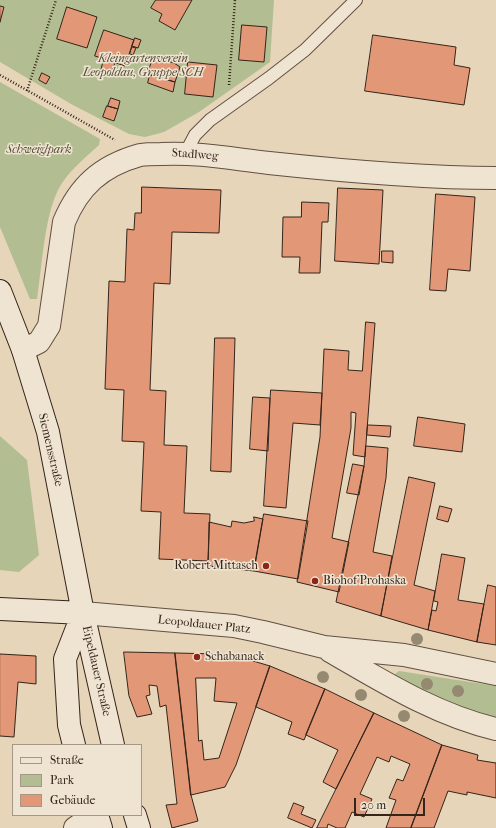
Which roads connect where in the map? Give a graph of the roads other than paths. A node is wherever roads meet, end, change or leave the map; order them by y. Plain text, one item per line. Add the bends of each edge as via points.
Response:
1 (356, 0) edge
2 (186, 152) junction
3 (496, 178) edge
4 (0, 291) edge
5 (23, 350) junction
6 (0, 609) edge
7 (83, 613) junction
8 (324, 647) junction
9 (496, 674) edge
10 (496, 729) edge
11 (74, 744) edge
12 (113, 744) edge
13 (93, 816) edge
14 (98, 816) edge
15 (135, 816) edge
16 (75, 828) edge
17 (101, 828) edge
18 (139, 828) edge

1 - 2 lane via 305,50 210,120 194,135
2 - 3 street, Stadlweg via 269,163 445,178
2 - 5 street, Stadlweg via 141,155 116,164 103,171 79,194 64,222 49,326 39,342
4 - 5 street, Siemensstraße
5 - 7 street, Siemensstraße via 48,432
6 - 7 street, Leopoldauer Platz
7 - 8 street, Leopoldauer Platz via 234,626
7 - 11 street, Eipeldauer Straße via 65,659 69,725
7 - 12 street, Eipeldauer Straße
8 - 9 street, Leopoldauer Platz via 404,655
8 - 10 street, Leopoldauer Platz via 402,693
13 - 16 street
14 - 17 street
15 - 18 street

